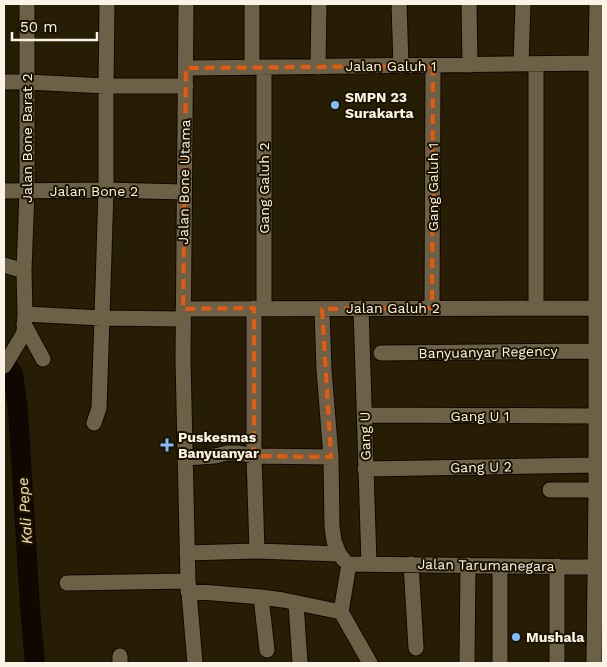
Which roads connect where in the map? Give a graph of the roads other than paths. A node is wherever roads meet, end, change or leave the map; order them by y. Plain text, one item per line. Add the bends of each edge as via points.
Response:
1 (27, 4) edge
2 (107, 4) edge
3 (186, 4) edge
4 (252, 4) edge
5 (319, 4) edge
6 (399, 4) edge
7 (469, 4) edge
8 (523, 4) edge
9 (597, 4) edge
10 (596, 63) junction
11 (528, 64) junction
12 (470, 65) junction
13 (401, 66) junction
14 (433, 66) junction
15 (258, 67) junction
16 (318, 67) junction
17 (186, 68) junction
18 (4, 82) edge
19 (27, 82) junction
20 (106, 86) junction
21 (186, 86) junction
22 (106, 190) junction
23 (4, 191) edge
24 (27, 191) junction
25 (184, 192) junction
26 (4, 265) edge
27 (24, 271) junction
28 (322, 308) junction
29 (361, 308) junction
30 (432, 308) junction
31 (536, 308) junction
32 (599, 308) edge
33 (259, 309) junction
34 (183, 314) junction
35 (102, 318) junction
36 (24, 324) junction
37 (595, 351) junction
38 (381, 353) dead end
39 (43, 359) dead end
40 (4, 366) edge
41 (365, 415) junction
42 (596, 416) junction
43 (96, 417) dead end
44 (254, 456) junction
45 (331, 457) junction
46 (185, 458) junction
47 (596, 465) junction
48 (365, 469) junction
49 (550, 490) dead end
50 (596, 490) junction
51 (257, 551) junction
52 (186, 554) junction
53 (344, 559) junction
54 (369, 564) junction
55 (411, 564) junction
56 (468, 565) junction
57 (500, 566) junction
58 (557, 566) junction
59 (599, 567) edge
60 (67, 583) dead end
61 (188, 586) junction
62 (261, 597) junction
63 (296, 603) junction
64 (341, 612) junction
65 (416, 648) dead end
66 (267, 650) dead end
67 (195, 663) edge
68 (300, 663) edge
69 (370, 663) edge
70 (467, 663) edge
71 (500, 663) edge
72 (557, 663) edge
73 (594, 663) edge

1 - 19 street, Jalan Bone Barat 2
2 - 20 street
3 - 17 street, Jalan Bone Utama
4 - 15 street, Gang Galuh 2
5 - 16 street
6 - 13 street
7 - 12 street
8 - 11 street
9 - 10 street
10 - 11 street, Jalan Galuh 1
10 - 32 street
11 - 12 street, Jalan Galuh 1
11 - 31 street
12 - 14 street, Jalan Galuh 1
13 - 14 street, Jalan Galuh 1
13 - 16 street, Jalan Galuh 1
14 - 30 street, Gang Galuh 1
15 - 16 street, Jalan Galuh 1
15 - 17 street, Jalan Galuh 1
15 - 33 street, Gang Galuh 2
17 - 21 street, Jalan Bone Utama
18 - 19 street
19 - 20 street
19 - 24 street, Jalan Bone Barat 2
20 - 21 street
20 - 22 street
21 - 25 street, Jalan Bone Utama
22 - 24 street, Jalan Bone 2
22 - 25 street, Jalan Bone 2
22 - 35 street
23 - 24 street, Jalan Bone 2
24 - 27 street, Jalan Bone Barat 2
25 - 34 street, Jalan Bone Utama
26 - 27 street
27 - 36 street, Jalan Bone Barat 2
28 - 29 street, Jalan Galuh 2
28 - 33 street, Jalan Galuh 2
28 - 45 street
29 - 30 street, Jalan Galuh 2
29 - 41 street, Gang U
30 - 31 street, Jalan Galuh 2
31 - 32 street, Jalan Galuh 2
32 - 37 street
33 - 34 street, Jalan Galuh 2
33 - 44 street, Gang Galuh 2
34 - 35 street, Jalan Galuh 2
34 - 46 street, Jalan Bone Utama
35 - 36 street, Jalan Galuh 2
35 - 43 street
36 - 39 street
36 - 40 street
37 - 38 street, Banyuanyar Regency
37 - 42 street
41 - 42 street, Gang U 1
41 - 48 street, Gang U
42 - 47 street
44 - 45 street
44 - 46 street via 227,452
44 - 51 street, Gang Galuh 2
45 - 53 street via 332,526 334,541
46 - 52 street, Jalan Bone Utama
47 - 48 street, Gang U 2
47 - 50 street
48 - 54 street, Gang U
49 - 50 street
50 - 59 street
51 - 52 street, Jalan Tarumanegara
51 - 53 street, Jalan Tarumanegara
52 - 61 street, Jalan Bone Utama
53 - 54 street, Jalan Tarumanegara
53 - 64 street
54 - 55 street, Jalan Tarumanegara
55 - 56 street, Jalan Tarumanegara
55 - 65 street
56 - 57 street, Jalan Tarumanegara
56 - 70 street
57 - 58 street, Jalan Tarumanegara
57 - 71 street
58 - 59 street, Jalan Tarumanegara
58 - 72 street
59 - 73 street
60 - 61 street
61 - 62 street
61 - 67 street, Jalan Bone Utama
62 - 63 street
62 - 66 street
63 - 64 street
63 - 68 street
64 - 69 street

